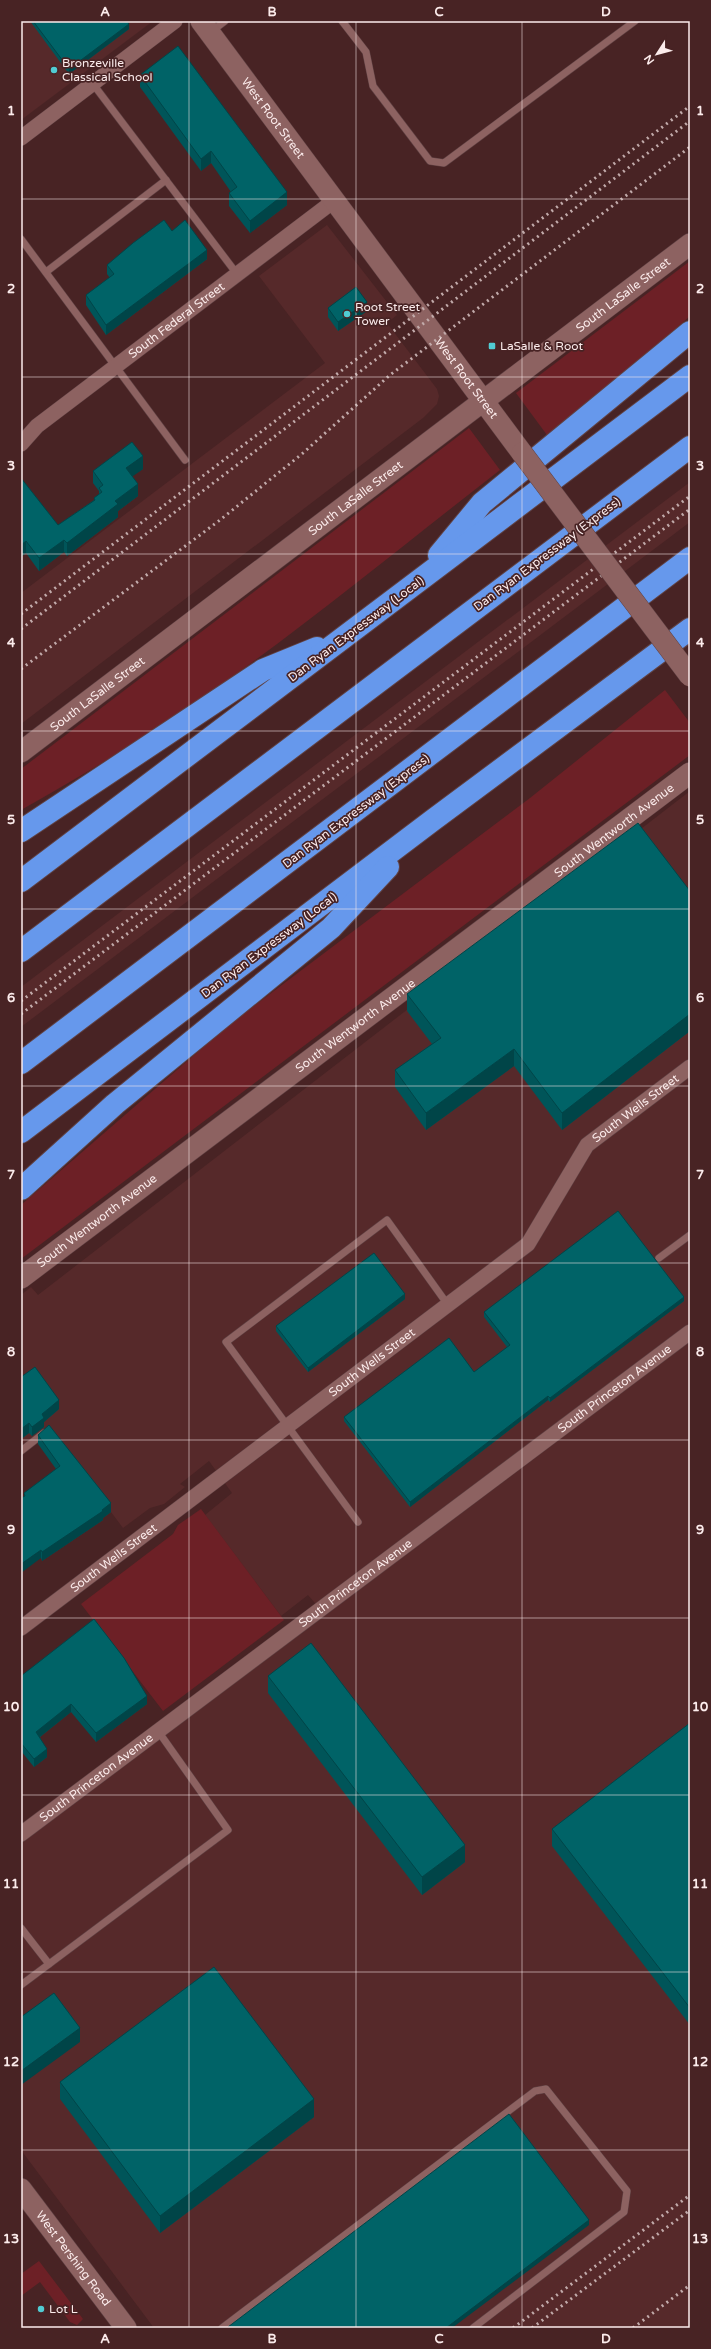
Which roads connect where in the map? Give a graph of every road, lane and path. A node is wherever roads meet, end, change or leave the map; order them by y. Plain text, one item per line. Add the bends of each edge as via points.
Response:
1 (175, 21) edge
2 (342, 21) edge
3 (635, 21) edge
4 (212, 25) edge
5 (93, 84) junction
6 (21, 138) edge
7 (166, 180) junction
8 (334, 200) junction
9 (21, 239) edge
10 (690, 244) edge
11 (46, 272) junction
12 (237, 274) junction
13 (690, 332) edge
14 (117, 366) junction
15 (690, 376) edge
16 (483, 400) junction
17 (21, 444) edge
18 (690, 447) edge
19 (185, 460) dead end
20 (690, 558) edge
21 (415, 584) junction
22 (685, 635) edge
23 (344, 637) junction
24 (690, 676) edge
25 (21, 752) edge
26 (690, 773) edge
27 (433, 820) junction
28 (21, 831) edge
29 (21, 881) edge
30 (21, 951) edge
31 (21, 1064) edge
32 (690, 1067) edge
33 (21, 1132) edge
34 (21, 1189) edge
35 (690, 1235) edge
36 (659, 1258) dead end
37 (21, 1278) edge
38 (448, 1304) junction
39 (690, 1332) edge
40 (287, 1426) junction
41 (45, 1432) edge
42 (21, 1451) edge
43 (358, 1522) dead end
44 (21, 1628) edge
45 (158, 1731) junction
46 (21, 1834) edge
47 (21, 1928) edge
48 (49, 1964) junction
49 (21, 1985) edge
50 (21, 2189) edge
51 (126, 2328) edge
52 (222, 2328) edge
53 (473, 2328) edge

1 - 5 street
2 - 3 lane via 366,52 373,86 430,161 444,163
4 - 8 main road, West Root Street
5 - 6 street
5 - 7 lane
7 - 11 lane
7 - 12 lane
8 - 12 street, South Federal Street
8 - 16 main road, West Root Street
9 - 11 lane
10 - 16 main road, South LaSalle Street
11 - 14 lane
12 - 14 street, South Federal Street
13 - 21 highway via 482,503
14 - 17 street, South Federal Street via 37,426
14 - 19 lane
15 - 21 highway, Dan Ryan Expressway (Local)
16 - 24 main road, West Root Street, bridge
16 - 25 main road, South LaSalle Street
18 - 30 highway, Dan Ryan Expressway (Express)
20 - 31 highway, Dan Ryan Expressway (Express)
21 - 23 highway, Dan Ryan Expressway (Local)
22 - 27 highway, Dan Ryan Expressway (Local)
23 - 28 highway via 263,670
23 - 29 highway, Dan Ryan Expressway (Local)
26 - 37 main road, South Wentworth Avenue
27 - 33 highway, Dan Ryan Expressway (Local)
27 - 34 highway via 331,928 115,1104
32 - 38 street, South Wells Street via 587,1145 528,1244
35 - 36 lane
38 - 40 street, South Wells Street
38 - 40 lane via 387,1220 226,1342
39 - 45 street, South Princeton Avenue
40 - 43 lane
40 - 44 street, South Wells Street
41 - 42 lane
45 - 46 street, South Princeton Avenue
45 - 48 lane via 228,1830
47 - 48 lane
48 - 49 lane
50 - 51 main road, West Pershing Road
52 - 53 lane via 535,2091 546,2089 627,2191 624,2212

